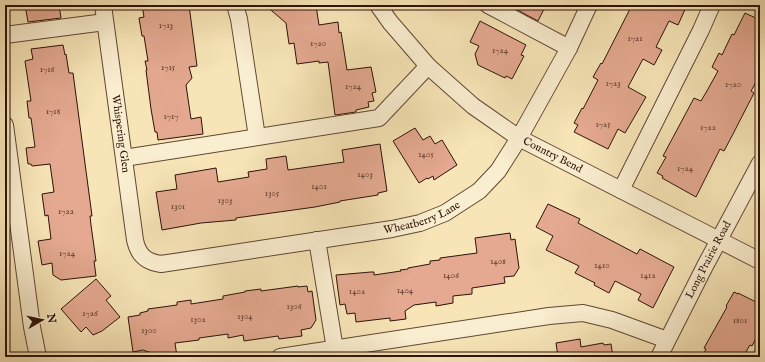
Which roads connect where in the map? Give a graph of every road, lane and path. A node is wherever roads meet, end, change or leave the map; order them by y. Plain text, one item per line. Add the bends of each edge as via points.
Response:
1 (103, 5) edge
2 (235, 5) edge
3 (378, 5) edge
4 (488, 5) edge
5 (590, 5) edge
6 (712, 5) edge
7 (105, 22) junction
8 (5, 35) edge
9 (569, 48) junction
10 (428, 66) junction
11 (5, 126) edge
12 (257, 137) junction
13 (519, 138) junction
14 (124, 158) junction
15 (760, 163) edge
16 (621, 190) junction
17 (317, 240) junction
18 (719, 240) junction
19 (146, 260) joint
20 (760, 261) edge
21 (667, 340) junction
22 (335, 349) junction
23 (38, 357) edge
24 (280, 357) edge
25 (659, 357) edge

1 - 7 street, Whispering Glen
2 - 12 street via 240,19
3 - 10 street, Country Bend
4 - 9 street
5 - 9 street, Wheatberry Lane
6 - 16 street
7 - 8 street
7 - 14 street, Whispering Glen
9 - 13 street, Wheatberry Lane
10 - 12 street via 379,118
10 - 13 street, Country Bend via 473,106
11 - 23 street
12 - 14 street
13 - 16 street, Country Bend
13 - 17 street, Wheatberry Lane via 498,171 479,191 445,213 420,223
14 - 19 street, Whispering Glen via 134,240 136,248
15 - 18 street, Long Prairie Road
16 - 18 street, Country Bend
17 - 19 street, Wheatberry Lane via 161,264
17 - 22 street
18 - 20 street, Country Bend
18 - 21 street, Long Prairie Road
21 - 22 street via 612,320 583,313
21 - 25 street, Long Prairie Road
22 - 24 street

